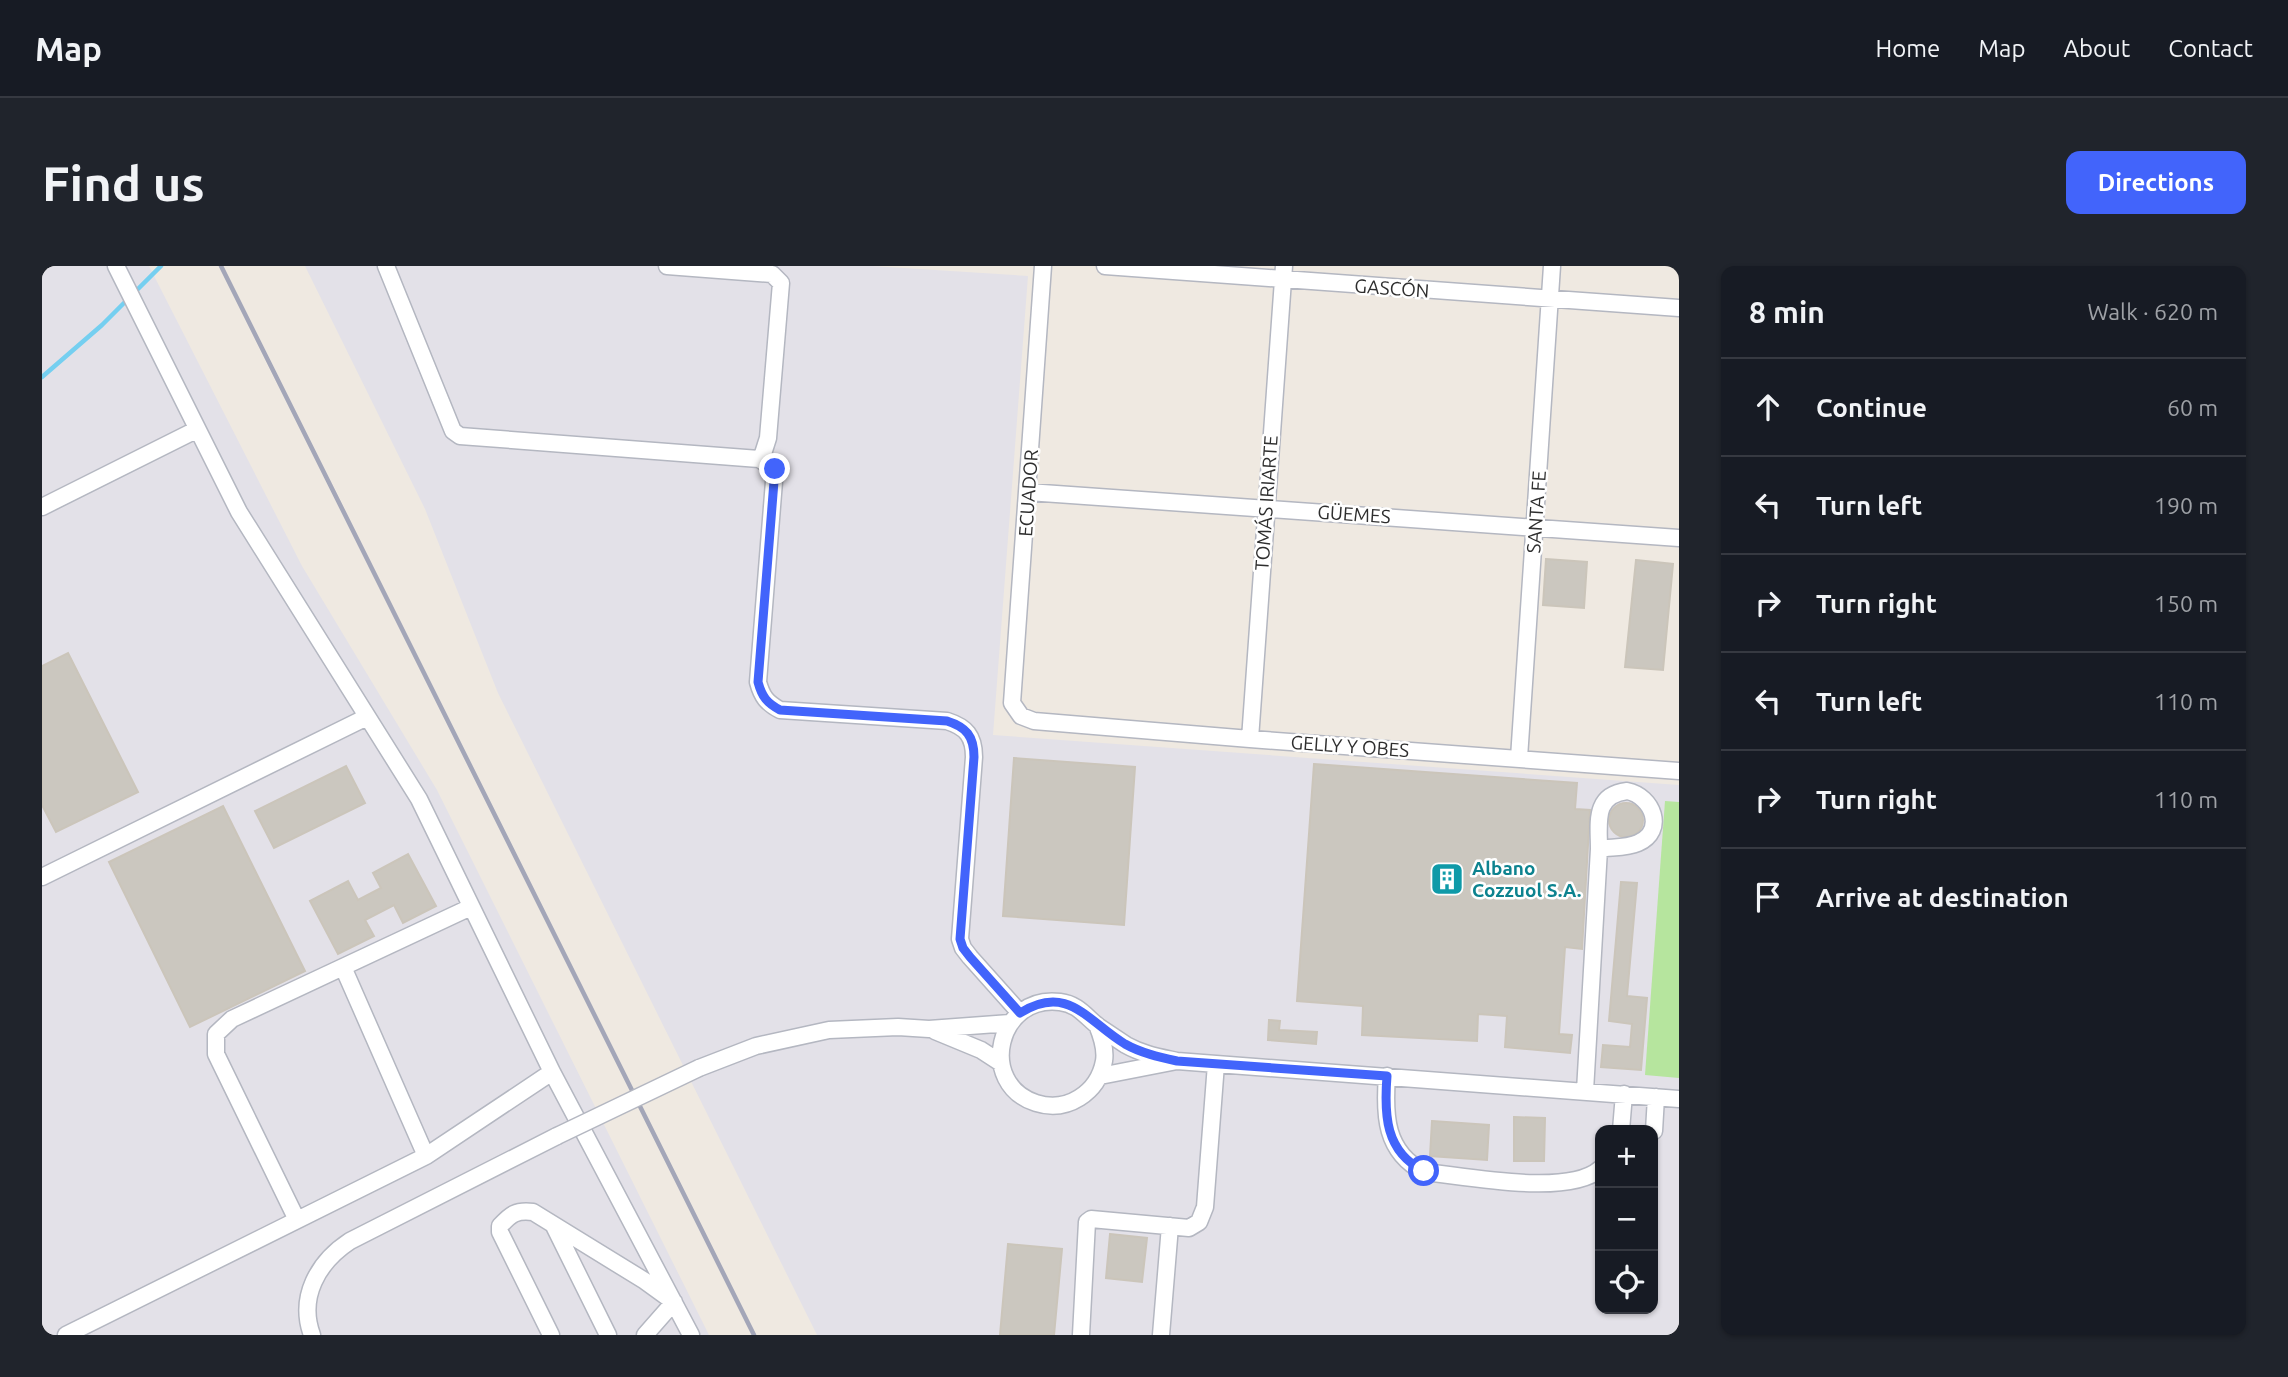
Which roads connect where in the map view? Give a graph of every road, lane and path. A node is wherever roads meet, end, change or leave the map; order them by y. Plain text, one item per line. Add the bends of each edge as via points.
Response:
1 (386, 266) edge
2 (667, 266) edge
3 (1043, 266) edge
4 (1105, 266) edge
5 (1552, 266) edge
6 (118, 270) edge
7 (1283, 273) edge
8 (1550, 300) junction
9 (1679, 308) edge
10 (196, 430) junction
11 (761, 460) junction
12 (1028, 492) junction
13 (42, 507) edge
14 (1266, 507) junction
15 (1535, 528) junction
16 (1679, 538) edge
17 (1021, 716) joint
18 (368, 717) junction
19 (1250, 739) junction
20 (1518, 758) junction
21 (1679, 771) edge
22 (1599, 849) dead end
23 (42, 877) edge
24 (471, 907) junction
25 (343, 967) junction
26 (1015, 1018) junction
27 (1097, 1025) junction
28 (929, 1029) junction
29 (1177, 1061) junction
30 (1001, 1063) junction
31 (1216, 1064) junction
32 (552, 1072) junction
33 (1100, 1076) junction
34 (1387, 1076) junction
35 (1585, 1091) junction
36 (1624, 1094) junction
37 (1656, 1097) junction
38 (1679, 1098) edge
39 (1621, 1125) edge
40 (1654, 1125) edge
41 (426, 1156) junction
42 (1595, 1173) edge
43 (297, 1220) junction
44 (554, 1226) junction
45 (1170, 1226) junction
46 (674, 1302) junction
47 (66, 1335) edge
48 (312, 1335) edge
49 (551, 1335) edge
50 (608, 1335) edge
51 (645, 1335) edge
52 (691, 1335) edge
53 (1081, 1335) edge
54 (1161, 1335) edge

1 - 11 street via 453,431 460,436
2 - 11 street via 772,274 781,283 768,438
3 - 12 street, ECUADOR
4 - 7 street, GASCÓN
5 - 8 street, SANTA FE
6 - 10 street
7 - 8 street, GASCÓN
7 - 14 street, TOMÁS IRIARTE
8 - 9 street, GASCÓN
8 - 15 street, SANTA FE
10 - 13 street
10 - 18 street via 239,512
11 - 26 street via 775,469 758,682 762,695 780,710 947,721 970,734 974,757 960,939
12 - 14 street, GÜEMES
12 - 17 street, ECUADOR via 1012,703
14 - 15 street, GÜEMES
14 - 19 street, TOMÁS IRIARTE
15 - 16 street, GÜEMES
15 - 20 street, SANTA FE
17 - 19 street, GELLY Y OBES via 1034,721
18 - 23 street
18 - 24 street via 419,799
19 - 20 street, GELLY Y OBES
20 - 21 street, GELLY Y OBES
22 - 35 street
24 - 25 street
24 - 32 street
25 - 41 street
25 - 43 street via 232,1019 216,1034 216,1054
26 - 27 street via 1032,1005 1061,1002 1075,1006
26 - 28 street
26 - 30 street via 1003,1035
27 - 29 street via 1145,1054
27 - 33 street via 1105,1059
28 - 30 street
28 - 48 street, bridge via 829,1030 756,1046 557,1136 333,1252 317,1275 307,1307
29 - 31 street
29 - 33 street
30 - 33 street via 1005,1076 1022,1096 1046,1105 1072,1102
31 - 34 street
31 - 45 street via 1205,1207 1199,1222 1189,1228
32 - 41 street
32 - 46 street
34 - 35 street
34 - 42 street via 1385,1106 1390,1135 1412,1166 1552,1184
35 - 36 street
36 - 37 street
36 - 39 street
37 - 38 street
37 - 40 street
41 - 43 street
43 - 47 street
44 - 46 street
44 - 49 street via 533,1212 520,1210 500,1226
44 - 50 street
45 - 53 street via 1087,1222
45 - 54 street
46 - 51 street
46 - 52 street

